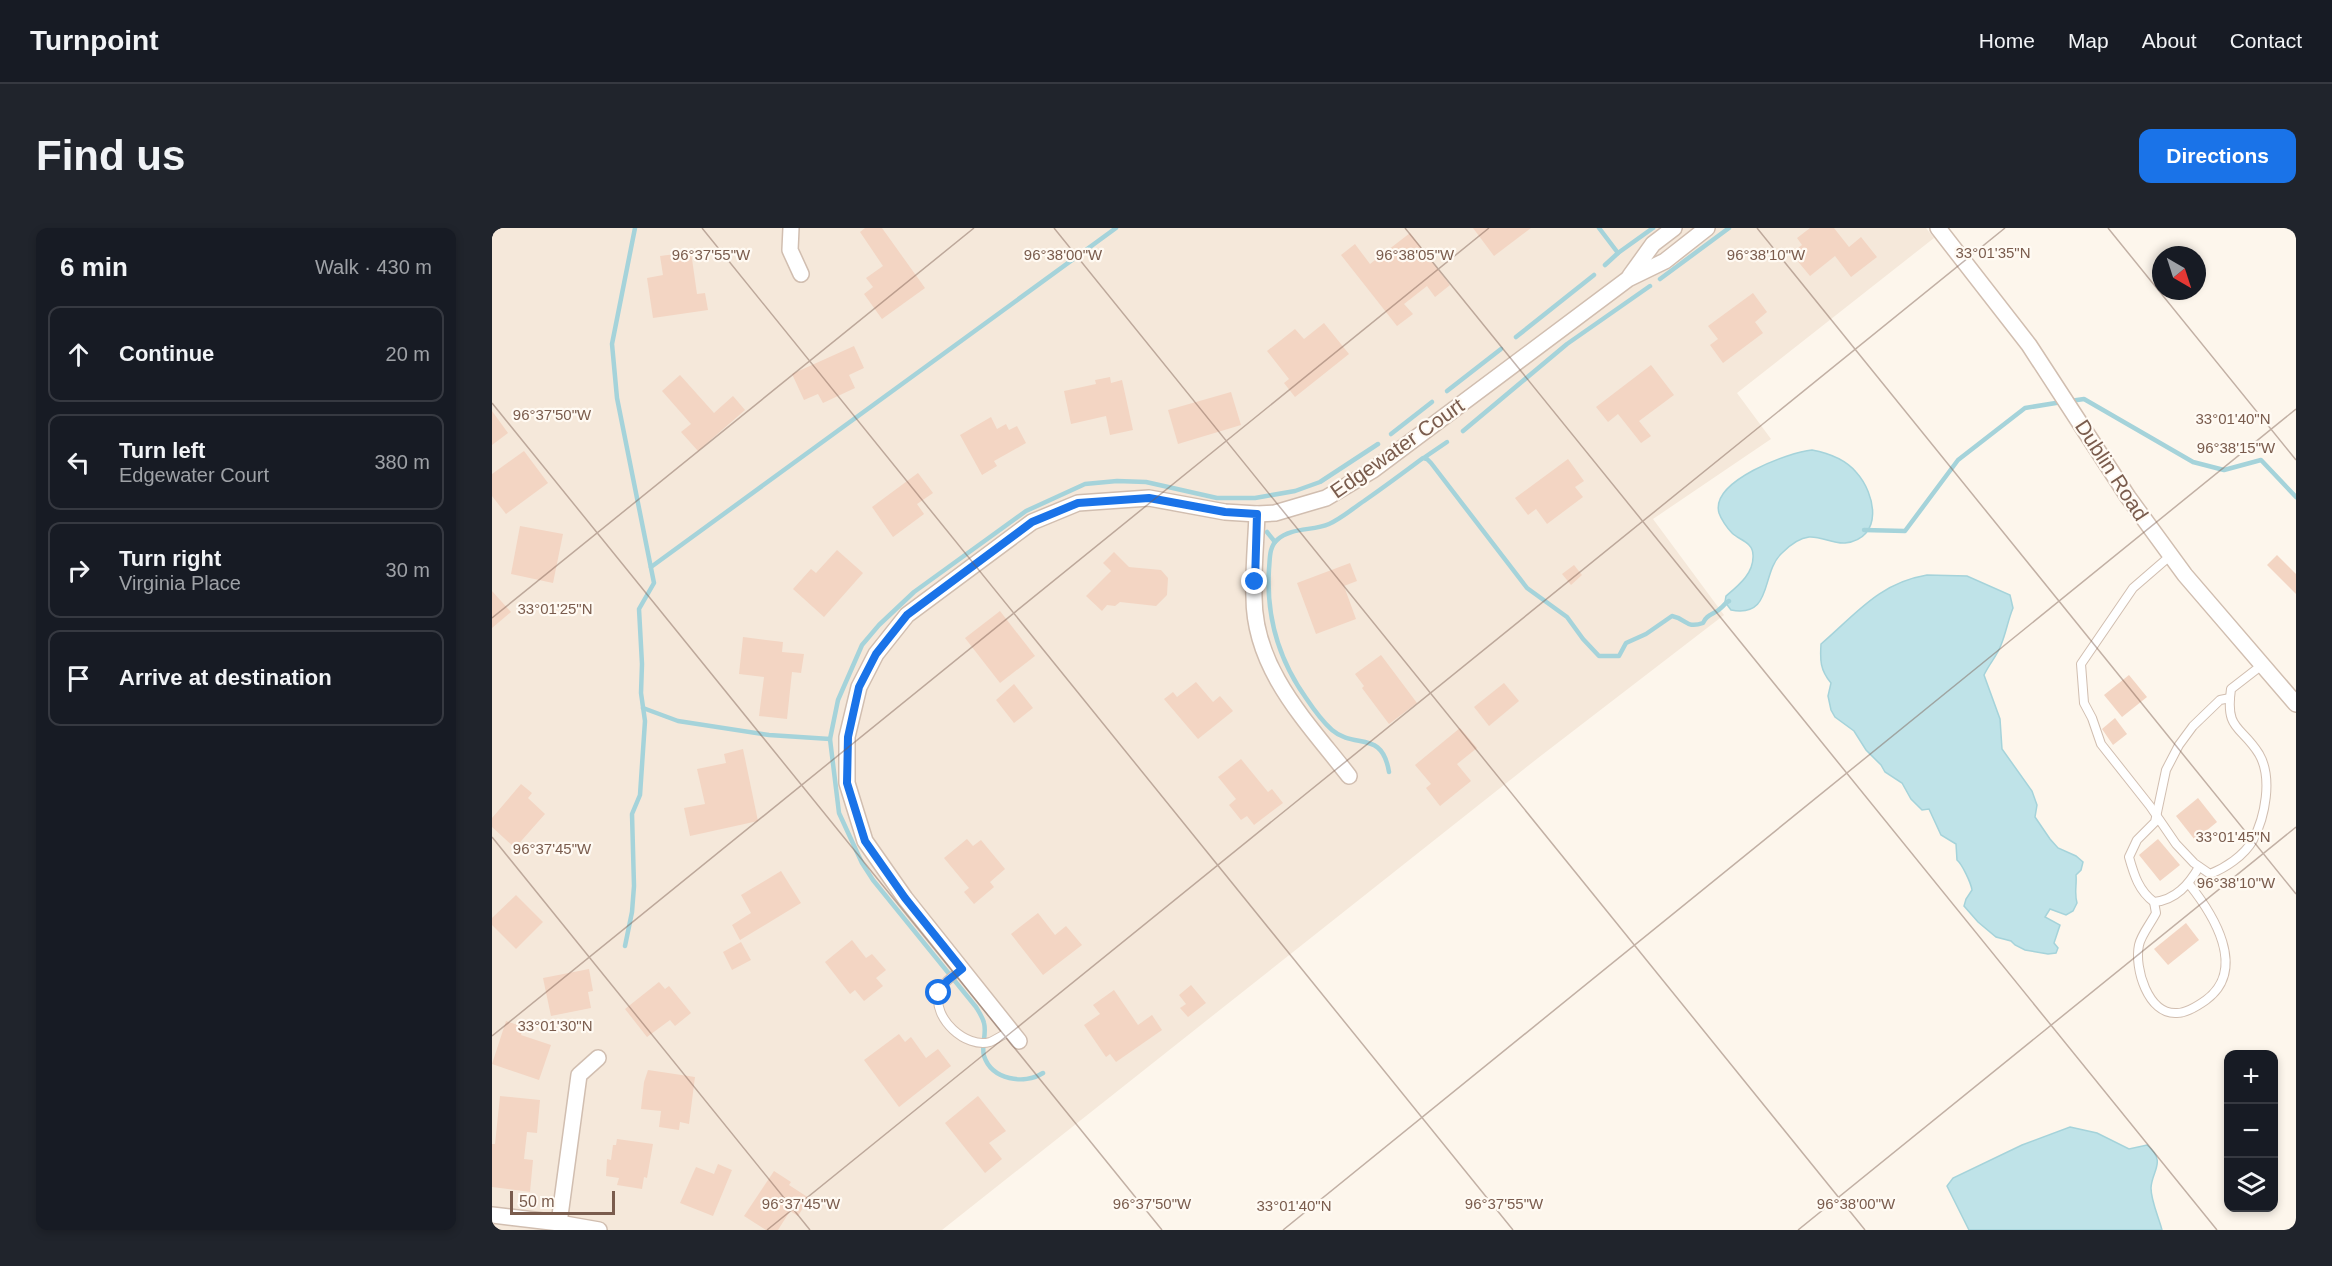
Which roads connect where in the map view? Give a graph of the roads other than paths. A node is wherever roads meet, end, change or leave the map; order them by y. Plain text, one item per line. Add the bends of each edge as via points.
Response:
1 (792, 228) edge
2 (1674, 228) edge
3 (1707, 228) edge
4 (1938, 228) edge
5 (801, 274) dead end
6 (1628, 279) junction
7 (1257, 514) junction
8 (2170, 556) junction
9 (2262, 665) junction
10 (2230, 698) junction
11 (2296, 704) edge
12 (1349, 776) dead end
13 (2157, 816) junction
14 (2199, 867) junction
15 (2189, 884) junction
16 (2154, 902) junction
17 (958, 972) junction
18 (1015, 1036) joint
19 (598, 1058) dead end
20 (492, 1215) edge
21 (560, 1223) junction
22 (599, 1230) edge

1 - 5 street via 790,250
2 - 6 street, Edgewater Court via 1653,244
3 - 6 street, Edgewater Court via 1665,261
4 - 8 street, Dublin Road via 2008,317
6 - 7 street, Edgewater Court via 1373,470 1326,498 1275,513
7 - 12 street via 1253,598 1260,640 1280,687
7 - 17 street, Edgewater Court via 1149,498 1078,503 1032,522 907,615 876,654 859,687 848,737 847,783 865,841
8 - 9 street, Dublin Road
8 - 13 lane via 2133,588 2081,664 2084,703 2101,744
9 - 10 lane via 2231,689
9 - 11 street, Dublin Road
10 - 13 lane via 2220,700 2179,745 2166,770
10 - 14 lane via 2229,710 2236,729 2259,755 2267,780 2263,813 2252,842 2227,867 2210,874
13 - 14 lane via 2176,844
13 - 16 lane via 2129,857 2135,879
14 - 15 lane
15 - 16 lane via 2162,902
15 - 16 lane via 2216,926 2227,966 2213,995 2178,1013 2158,1006 2148,994 2138,963 2139,944 2156,913
17 - 18 street, Edgewater Court
17 - 18 lane via 939,993 946,1022 956,1033 976,1042
19 - 21 street via 579,1075
20 - 21 street
21 - 22 street

